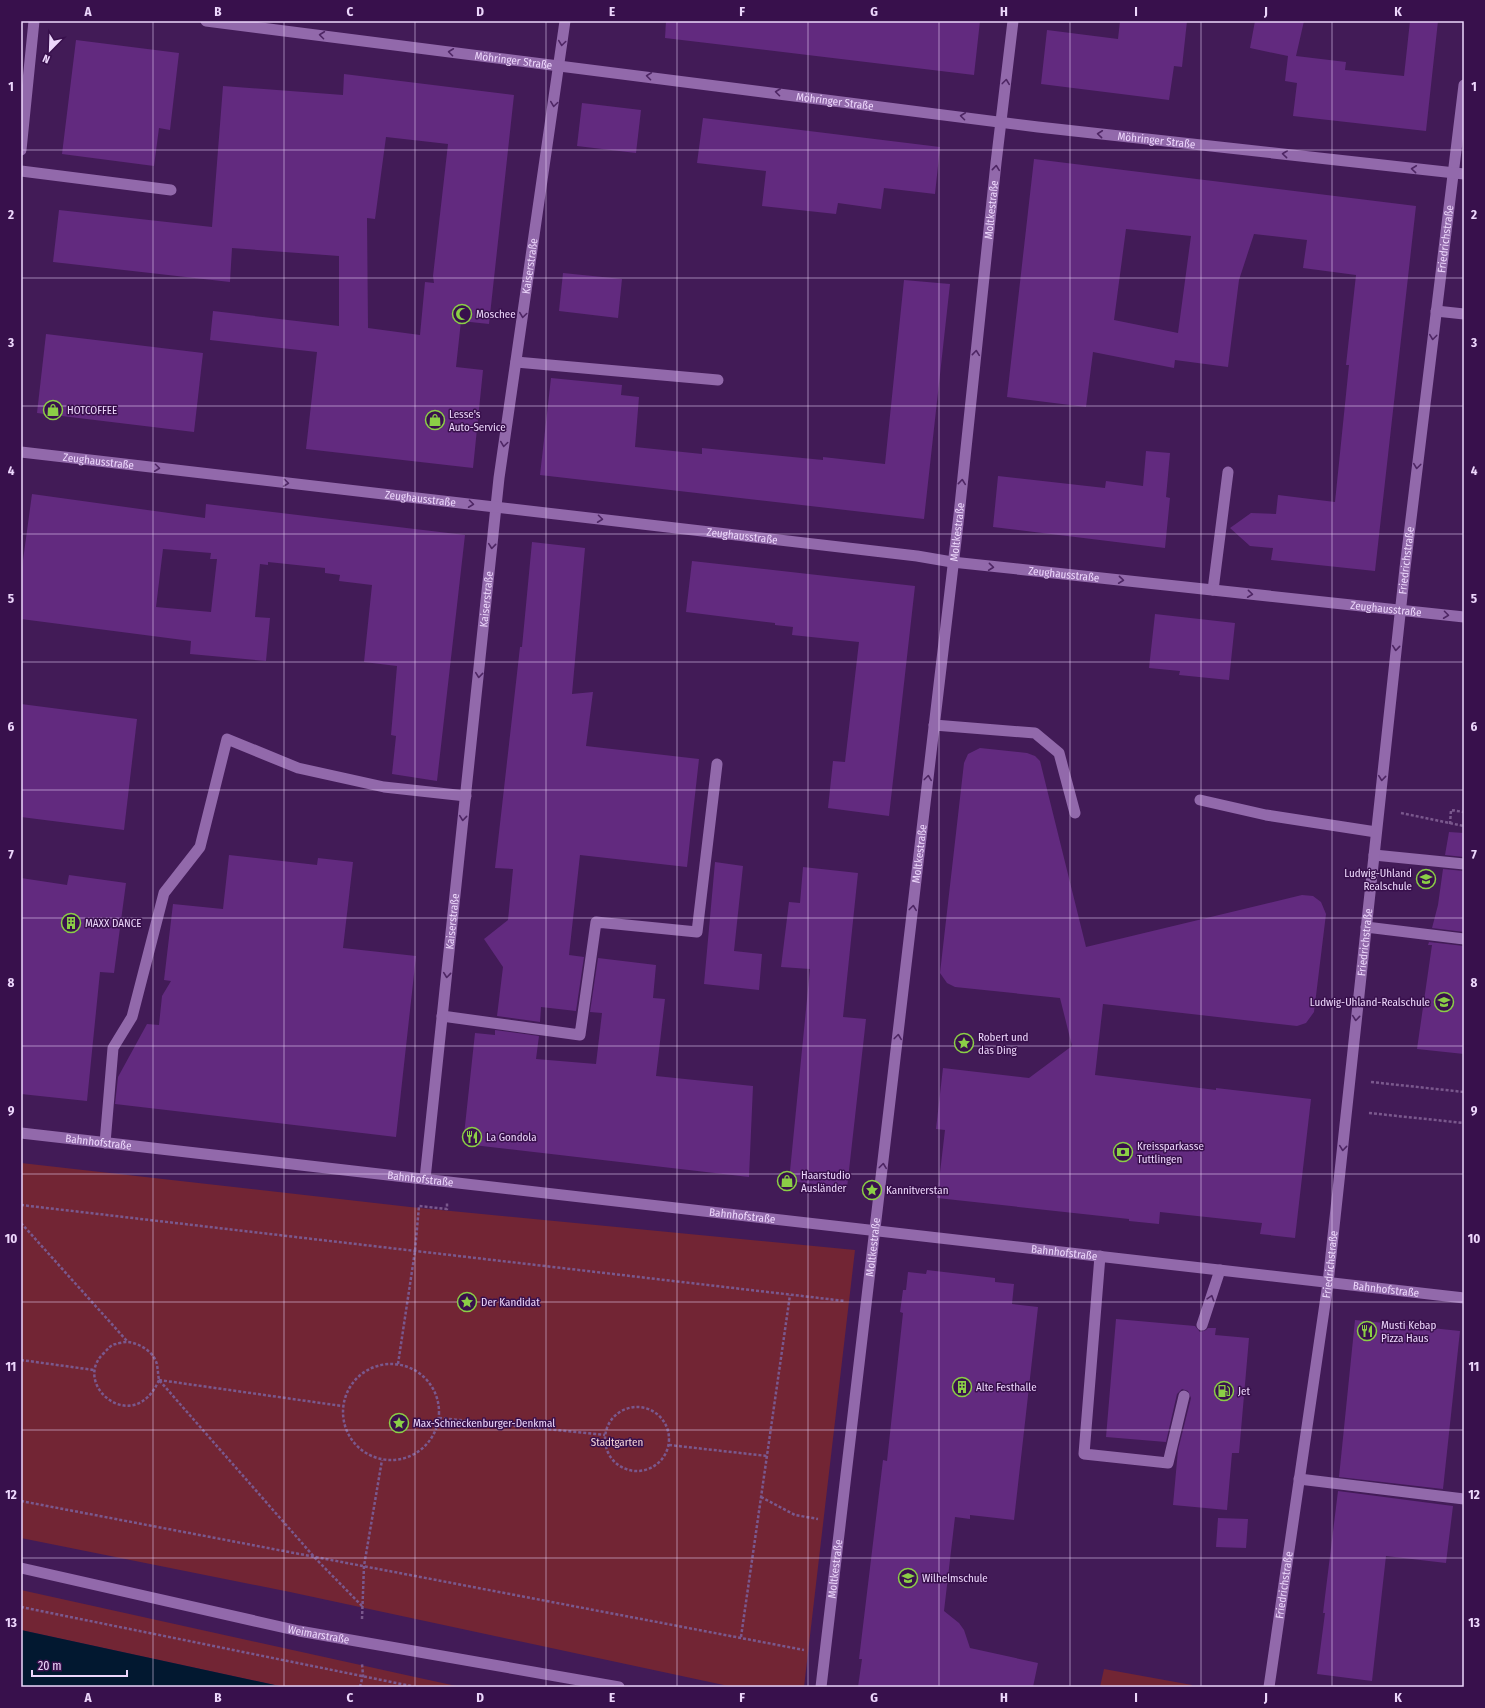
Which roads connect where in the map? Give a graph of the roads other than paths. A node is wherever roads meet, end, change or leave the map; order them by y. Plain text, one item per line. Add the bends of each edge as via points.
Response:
1 (34, 21) edge
2 (206, 21) edge
3 (565, 21) edge
4 (1013, 21) edge
5 (559, 65) junction
6 (1464, 85) edge
7 (1002, 121) junction
8 (21, 150) edge
9 (21, 171) edge
10 (1459, 174) edge
11 (171, 190) dead end
12 (1436, 311) junction
13 (1464, 314) edge
14 (516, 362) junction
15 (718, 380) dead end
16 (21, 452) edge
17 (1228, 472) dead end
18 (496, 507) junction
19 (952, 562) junction
20 (1213, 590) junction
21 (1400, 610) junction
22 (1464, 617) edge
23 (934, 724) junction
24 (717, 764) dead end
25 (466, 796) junction
26 (1200, 800) dead end
27 (1075, 813) dead end
28 (1376, 832) junction
29 (1374, 855) junction
30 (1464, 864) edge
31 (1366, 927) junction
32 (1464, 940) edge
33 (442, 1016) junction
34 (21, 1133) edge
35 (105, 1143) junction
36 (425, 1179) junction
37 (876, 1232) junction
38 (1100, 1256) junction
39 (1220, 1270) junction
40 (1328, 1283) junction
41 (1464, 1298) edge
42 (1202, 1325) dead end
43 (1184, 1396) dead end
44 (1299, 1479) junction
45 (1464, 1499) edge
46 (21, 1568) edge
47 (619, 1687) edge
48 (821, 1687) edge
49 (1268, 1687) edge

1 - 8 street
5 -> 2 street, Möhringer Straße
3 -> 5 street, Kaiserstraße
7 -> 4 street, Moltkestraße
7 -> 5 street, Möhringer Straße
5 -> 14 street, Kaiserstraße
6 - 10 street, Friedrichstraße
10 -> 7 street, Möhringer Straße
19 -> 7 street, Moltkestraße
9 - 11 street
10 - 12 street, Friedrichstraße
12 - 13 street
12 -> 21 street, Friedrichstraße
14 - 15 street
14 -> 18 street, Kaiserstraße
16 -> 18 street, Zeughausstraße
17 - 20 street
18 -> 19 street, Zeughausstraße
18 -> 25 street, Kaiserstraße
19 -> 20 street, Zeughausstraße
19 - 23 street, Moltkestraße
20 -> 21 street, Zeughausstraße
21 -> 22 street, Zeughausstraße
21 -> 28 street, Friedrichstraße
23 - 27 street via 1035,733 1058,752
37 -> 23 street, Moltkestraße
24 - 33 street via 697,932 596,922 580,1034
25 -> 33 street, Kaiserstraße
25 - 35 street via 384,787 298,768 227,739 200,847 164,893 132,1017 113,1048
26 - 28 street via 1266,815
28 - 29 street, Friedrichstraße
29 - 30 street
29 - 31 street, Friedrichstraße
31 - 32 street
31 -> 40 street, Friedrichstraße
33 - 36 street, Kaiserstraße
34 - 35 street, Bahnhofstraße
35 - 36 street, Bahnhofstraße
36 - 37 street, Bahnhofstraße
37 - 38 street, Bahnhofstraße
37 - 48 street, Moltkestraße
38 - 39 street, Bahnhofstraße
38 - 43 street via 1084,1454 1168,1463
39 - 40 street, Bahnhofstraße
42 -> 39 street
40 - 41 street, Bahnhofstraße
40 - 44 street, Friedrichstraße
44 - 45 street
44 - 49 street, Friedrichstraße
46 - 47 street, Weimarstraße via 299,1631

